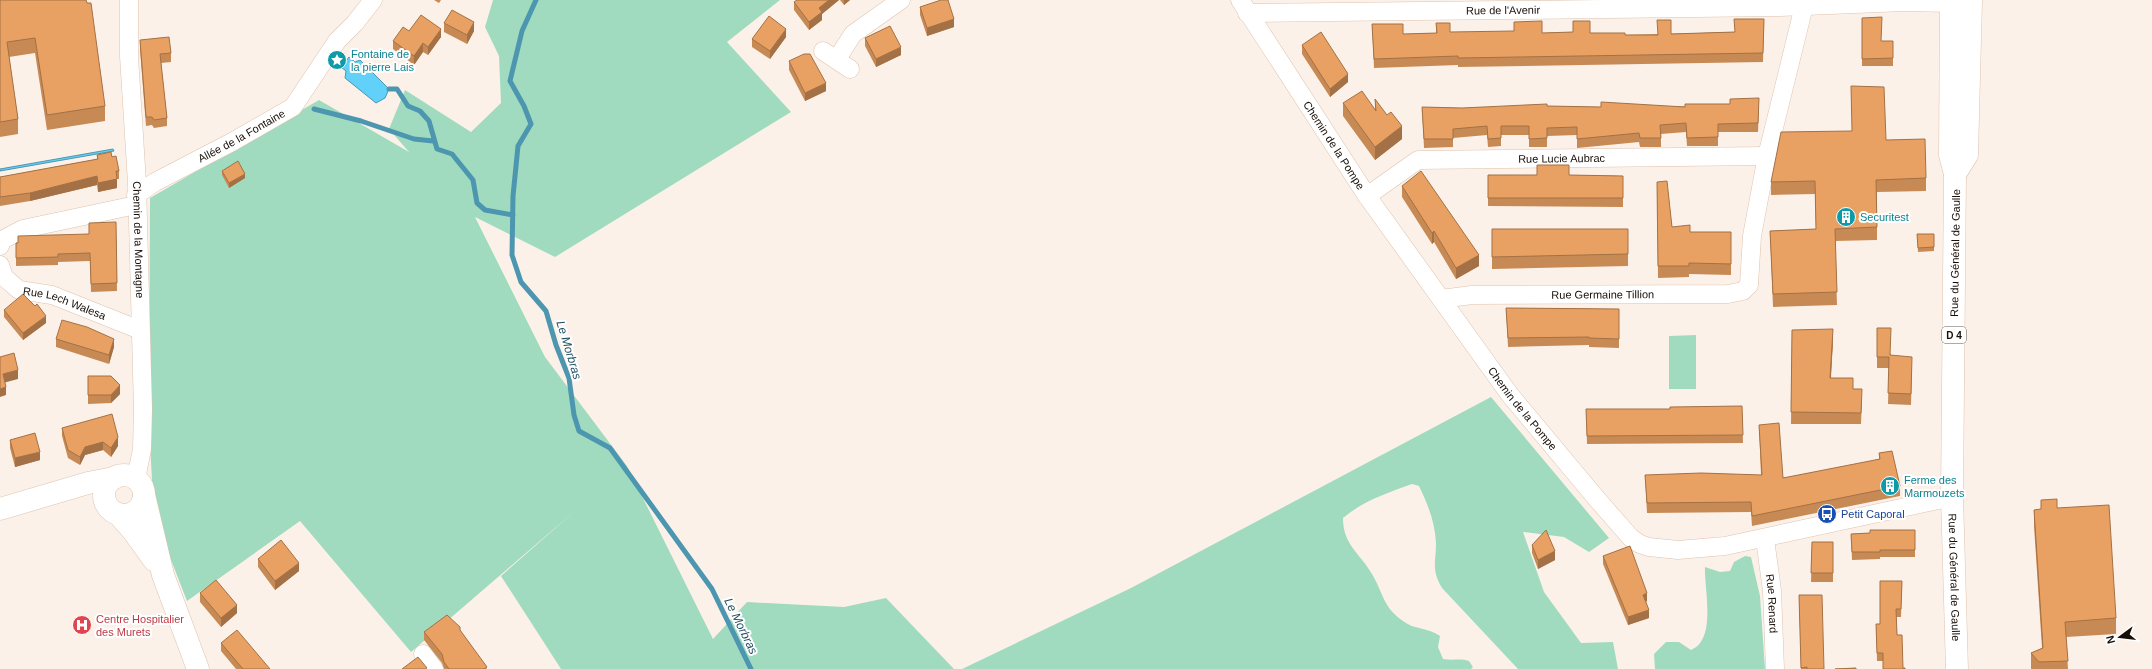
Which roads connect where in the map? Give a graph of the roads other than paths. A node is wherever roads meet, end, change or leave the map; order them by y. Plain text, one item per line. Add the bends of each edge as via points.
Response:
1 (129, 0) edge
2 (373, 0) edge
3 (901, 0) edge
4 (1957, 1) edge
5 (1243, 6) edge
6 (1804, 6) junction
7 (837, 60) dead end
8 (1767, 156) junction
9 (1367, 196) junction
10 (136, 200) junction
11 (0, 246) edge
12 (0, 265) edge
13 (1441, 299) junction
14 (140, 330) junction
15 (114, 478) junction
16 (140, 487) junction
17 (1952, 497) junction
18 (25, 502) junction
19 (0, 509) edge
20 (112, 509) junction
21 (1765, 539) junction
22 (163, 575) junction
23 (423, 654) dead end
24 (198, 669) edge
25 (434, 669) edge
26 (1775, 669) edge
27 (1957, 669) edge

1 - 10 street, Chemin de la Montagne
2 - 10 street, Allée de la Fontaine via 337,41 293,106 232,142 155,182
3 - 7 street via 853,34
4 - 6 street, Rue de l'Avenir
4 - 17 main road, Rue du Général de Gaulle / D 4 via 1967,155 1955,174
5 - 6 street, Rue de l'Avenir
5 - 9 street, Chemin de la Pompe
6 - 8 street, Rue Germaine Tillion
8 - 9 street, Rue Lucie Aubrac via 1418,160
8 - 13 street, Rue Germaine Tillion via 1752,236 1749,285 1743,291 1728,294 1492,295
9 - 13 street, Chemin de la Pompe
10 - 11 street via 23,229 2,240
10 - 14 street, Chemin de la Montagne
12 - 14 street, Rue Lech Walesa via 4,277 20,290 52,295
13 - 21 street, Chemin de la Pompe via 1510,395 1631,538 1649,547 1678,550 1718,547
14 - 16 street, Chemin de la Montagne via 143,409
15 - 16 main road via 125,475
15 - 18 main road
15 - 20 main road via 104,492
16 - 20 main road via 143,501 136,511 130,514
16 - 22 main road
17 - 21 street, Chemin de la Pompe
17 - 27 main road, Rue du Général de Gaulle / D 4
18 - 19 main road
18 - 20 main road via 86,498
20 - 22 main road via 134,531
21 - 26 street, Rue Renard via 1772,591
22 - 24 main road
23 - 25 street

